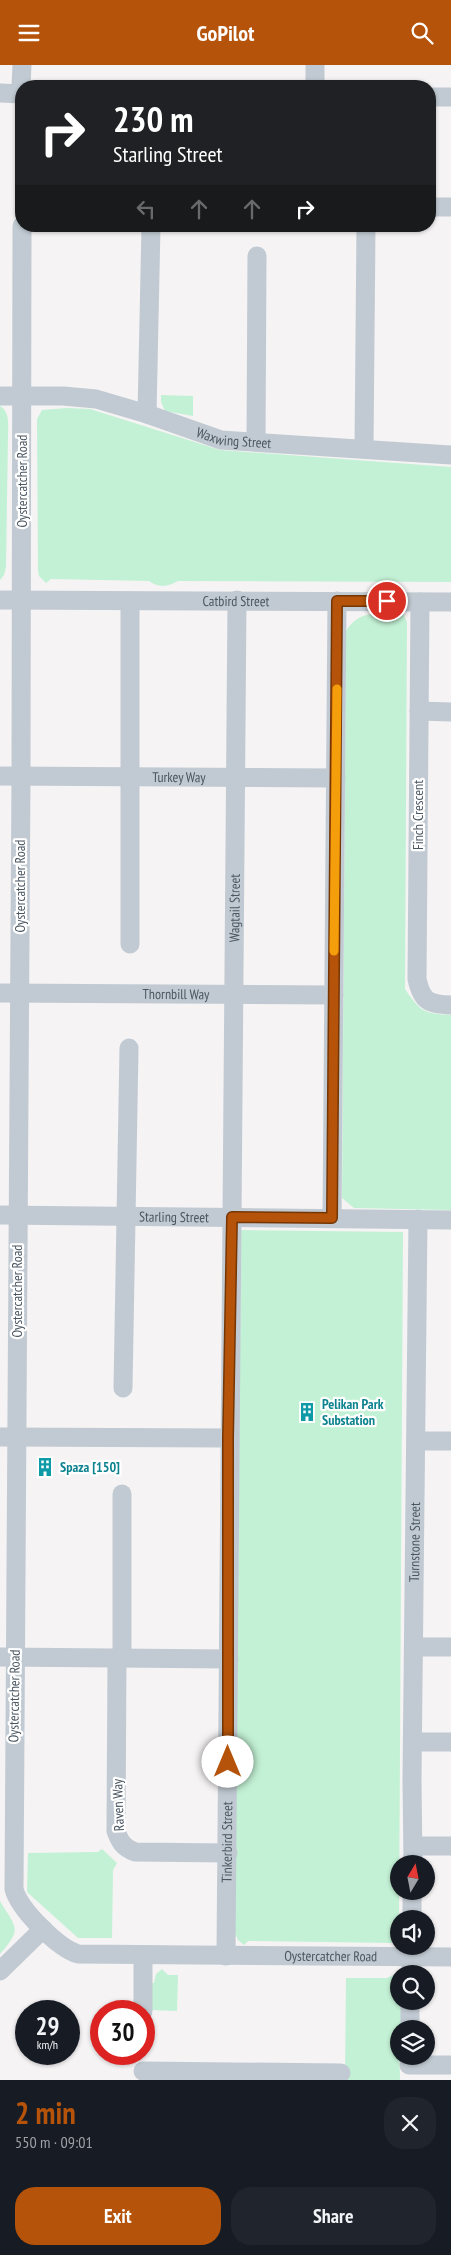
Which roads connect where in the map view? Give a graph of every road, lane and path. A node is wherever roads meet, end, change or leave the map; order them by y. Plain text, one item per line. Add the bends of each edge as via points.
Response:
1 (22, 65) edge
2 (316, 65) edge
3 (21, 80) edge
4 (315, 80) edge
5 (0, 93) edge
6 (15, 93) edge
7 (436, 97) edge
8 (451, 97) edge
9 (436, 207) edge
10 (451, 207) edge
11 (22, 232) edge
12 (151, 232) edge
13 (366, 232) edge
14 (257, 256) dead end
15 (0, 396) edge
16 (22, 396) junction
17 (147, 414) junction
18 (256, 442) junction
19 (364, 448) junction
20 (451, 455) edge
21 (0, 600) edge
22 (236, 600) junction
23 (20, 601) junction
24 (130, 601) junction
25 (337, 601) junction
26 (420, 601) junction
27 (451, 602) edge
28 (419, 711) junction
29 (451, 712) edge
30 (0, 776) edge
31 (21, 776) junction
32 (129, 777) junction
33 (235, 777) junction
34 (336, 778) junction
35 (130, 944) dead end
36 (0, 993) edge
37 (19, 993) junction
38 (233, 994) junction
39 (334, 995) junction
40 (451, 1005) edge
41 (129, 1048) dead end
42 (9, 1215) edge
43 (125, 1217) junction
44 (232, 1217) junction
45 (332, 1218) junction
46 (418, 1219) junction
47 (451, 1220) edge
48 (123, 1388) dead end
49 (8, 1437) edge
50 (228, 1438) junction
51 (416, 1441) junction
52 (451, 1441) edge
53 (122, 1493) dead end
54 (415, 1647) junction
55 (451, 1647) edge
56 (7, 1656) edge
57 (119, 1658) junction
58 (228, 1659) junction
59 (413, 1741) junction
60 (451, 1742) edge
61 (451, 1846) edge
62 (228, 1853) junction
63 (413, 1855) edge
64 (43, 1929) junction
65 (143, 1955) junction
66 (226, 1956) junction
67 (451, 1957) edge
68 (411, 1959) edge
69 (0, 1971) edge
70 (143, 2000) edge
71 (451, 2065) edge
72 (409, 2067) edge
73 (143, 2068) edge
74 (341, 2073) dead end

1 - 3 street
2 - 4 street
5 - 6 street
7 - 8 street
9 - 10 street
11 - 16 street, Oystercatcher Road
12 - 17 street
13 - 19 street
14 - 18 street
15 - 16 street, Waxwing Street
16 - 17 street, Waxwing Street via 82,397
16 - 23 street, Oystercatcher Road
17 - 18 street, Waxwing Street via 208,437
18 - 19 street, Waxwing Street
19 - 20 street, Waxwing Street
21 - 23 street, Catbird Street
22 - 24 street, Catbird Street
22 - 25 street, Catbird Street
22 - 33 street, Wagtail Street
23 - 24 street, Catbird Street
23 - 31 street, Oystercatcher Road
24 - 32 street
25 - 26 street, Catbird Street
25 - 34 street
26 - 27 street, Catbird Street
26 - 28 street, Finch Crescent
28 - 29 street
28 - 40 street, Finch Crescent via 417,979 426,1000
30 - 31 street, Turkey Way
31 - 32 street, Turkey Way
31 - 37 street, Oystercatcher Road
32 - 33 street, Turkey Way
32 - 35 street
33 - 34 street, Turkey Way
33 - 38 street, Wagtail Street
34 - 39 street
36 - 37 street, Thornbill Way
37 - 38 street, Thornbill Way
37 - 42 street, Oystercatcher Road
38 - 39 street, Thornbill Way
38 - 44 street, Wagtail Street
39 - 45 street
41 - 43 street
42 - 43 street, Starling Street
42 - 49 street, Oystercatcher Road
43 - 44 street, Starling Street
43 - 48 street
44 - 45 street, Starling Street
44 - 50 street, Tinkerbird Street
45 - 46 street, Starling Street
46 - 47 street, Starling Street
46 - 51 street, Turnstone Street
49 - 50 street
49 - 56 street, Oystercatcher Road
50 - 58 street, Tinkerbird Street
51 - 52 street
51 - 54 street, Turnstone Street
53 - 57 street, Raven Way
54 - 55 street
54 - 59 street, Turnstone Street
56 - 57 street
56 - 64 street, Oystercatcher Road via 14,1889 23,1907
57 - 58 street
57 - 62 street, Raven Way via 116,1831 120,1842 135,1852
58 - 62 street, Tinkerbird Street
59 - 60 street
59 - 63 street, Turnstone Street
61 - 63 street
62 - 66 street, Tinkerbird Street
64 - 65 street, Oystercatcher Road via 78,1954
64 - 69 street
65 - 66 street, Oystercatcher Road
65 - 70 street
66 - 68 street, Oystercatcher Road
67 - 68 street, Oystercatcher Road
71 - 72 street
73 - 74 street

